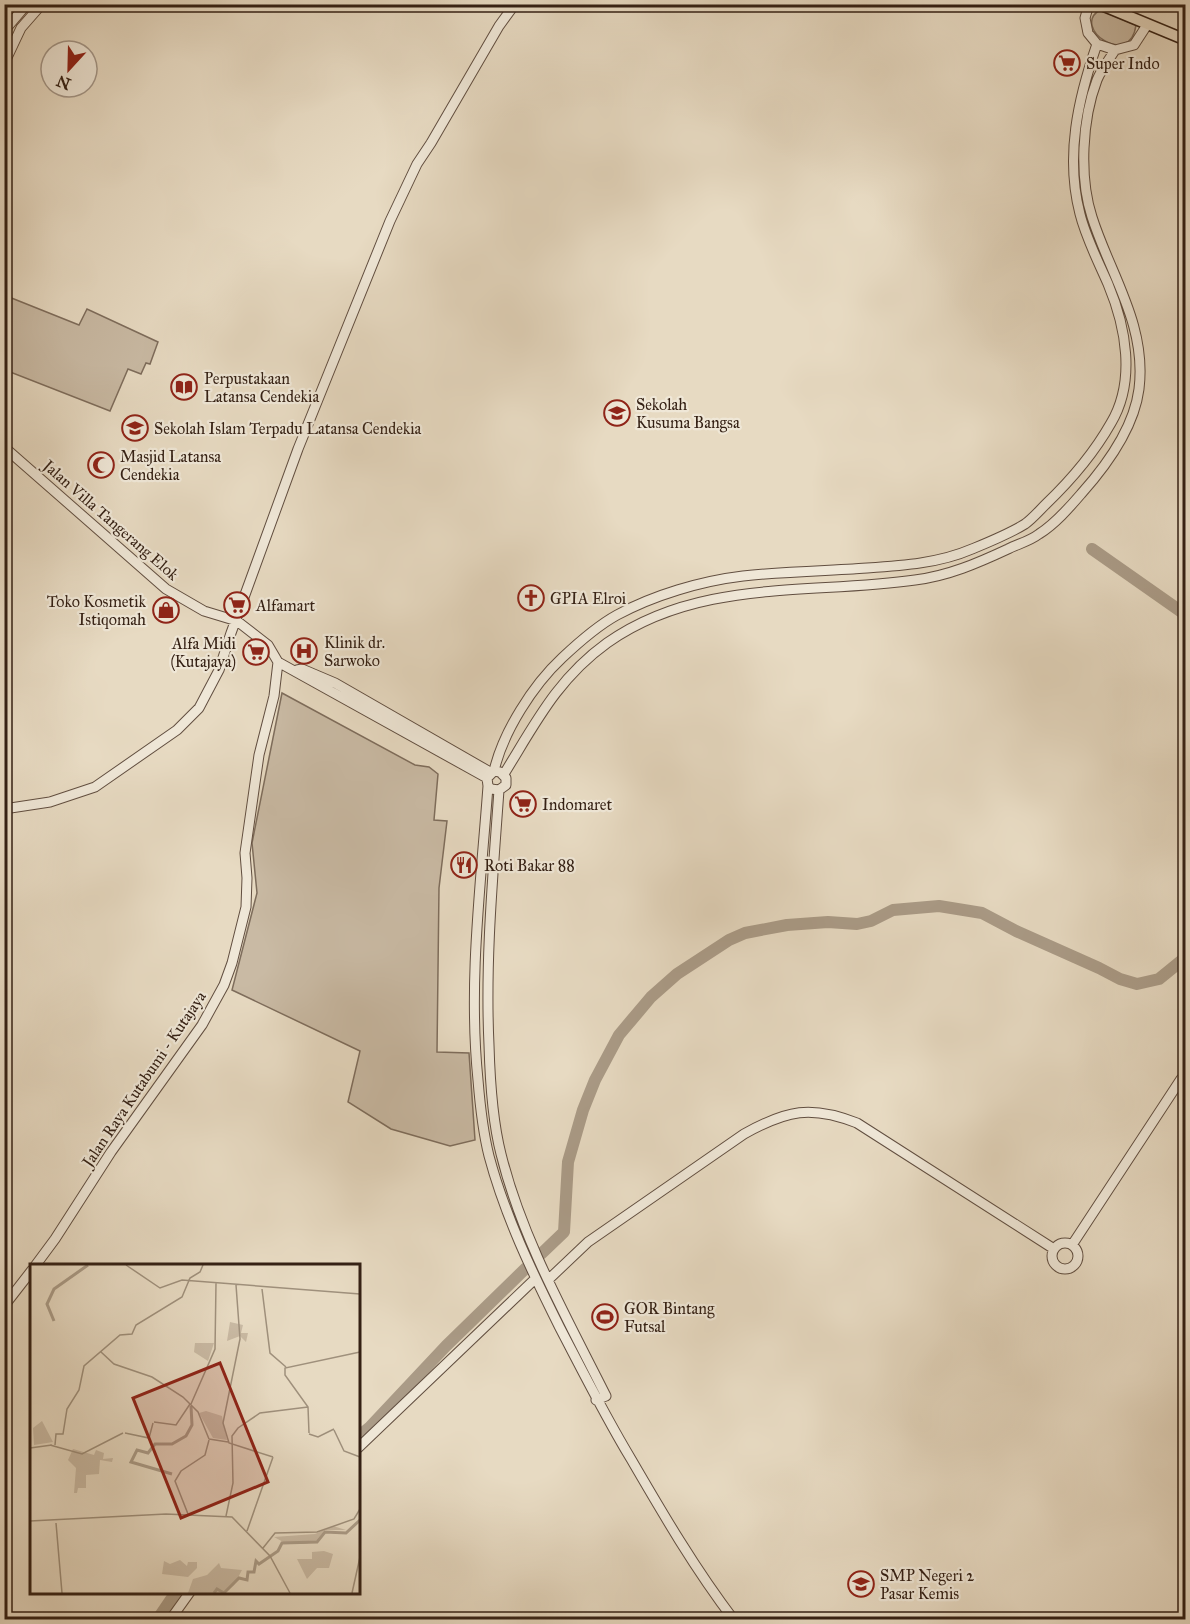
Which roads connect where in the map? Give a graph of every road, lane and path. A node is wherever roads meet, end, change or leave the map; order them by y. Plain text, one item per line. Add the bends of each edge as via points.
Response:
1 (27, 4) edge
2 (42, 4) edge
3 (515, 4) edge
4 (1089, 4) edge
5 (1099, 4) edge
6 (1147, 25) junction
7 (4, 31) edge
8 (1185, 40) edge
9 (1097, 44) junction
10 (1115, 50) junction
11 (4, 64) edge
12 (4, 447) edge
13 (4, 453) edge
14 (25, 469) junction
15 (238, 624) junction
16 (278, 662) junction
17 (504, 774) junction
18 (490, 777) junction
19 (499, 790) junction
20 (4, 809) edge
21 (477, 933) junction
22 (488, 933) junction
23 (1183, 1080) edge
24 (501, 1153) junction
25 (489, 1155) junction
26 (1072, 1245) junction
27 (1054, 1249) junction
28 (36, 1264) edge
29 (30, 1273) edge
30 (535, 1279) junction
31 (548, 1280) junction
32 (4, 1306) edge
33 (596, 1400) junction
34 (360, 1446) edge
35 (189, 1594) edge
36 (170, 1620) edge
37 (734, 1620) edge

1 - 7 street
2 - 11 street via 21,28
3 - 15 street via 417,164 394,211 275,510
4 - 9 street via 1085,18 1088,33
5 - 6 main road
6 - 8 main road
6 - 10 street via 1134,45
9 - 10 street
9 - 18 street via 1074,132 1073,171 1079,214 1118,318 1126,353 1125,381 1120,407 1110,425 1069,480 1024,525 951,556 896,567 740,576 676,591 614,616 574,647 538,684 507,735
10 - 17 street via 1098,77 1090,103 1084,140 1086,178 1091,215 1133,322 1139,388 1124,433 1079,496 1038,535 978,564 915,580 715,598 645,621 607,644 566,680 547,703
12 - 14 street, Jalan Villa Tangerang Elok
13 - 14 street, Jalan Villa Tangerang Elok
14 - 15 street, Jalan Villa Tangerang Elok via 166,590 203,613
15 - 16 street via 268,645
15 - 20 street via 199,708 177,730 95,787 50,802
16 - 18 street via 293,670 302,669
16 - 28 street, Jalan Raya Kutabumi - Kutajaya via 245,853 246,907 224,985 202,1025
17 - 18 street
17 - 19 street via 506,785
18 - 19 street via 491,789
18 - 21 street
19 - 22 street
21 - 22 street
21 - 25 street via 475,1035
22 - 24 street via 490,1081
23 - 26 street
24 - 25 street
24 - 31 street
25 - 30 street
26 - 27 street via 1062,1243
26 - 27 street via 1078,1260 1068,1270 1054,1265
27 - 31 street via 857,1123 836,1115 810,1112 777,1118 744,1134 588,1242
29 - 32 street
30 - 33 street
30 - 34 street
31 - 33 street via 606,1396
33 - 37 street via 666,1519
35 - 36 street

